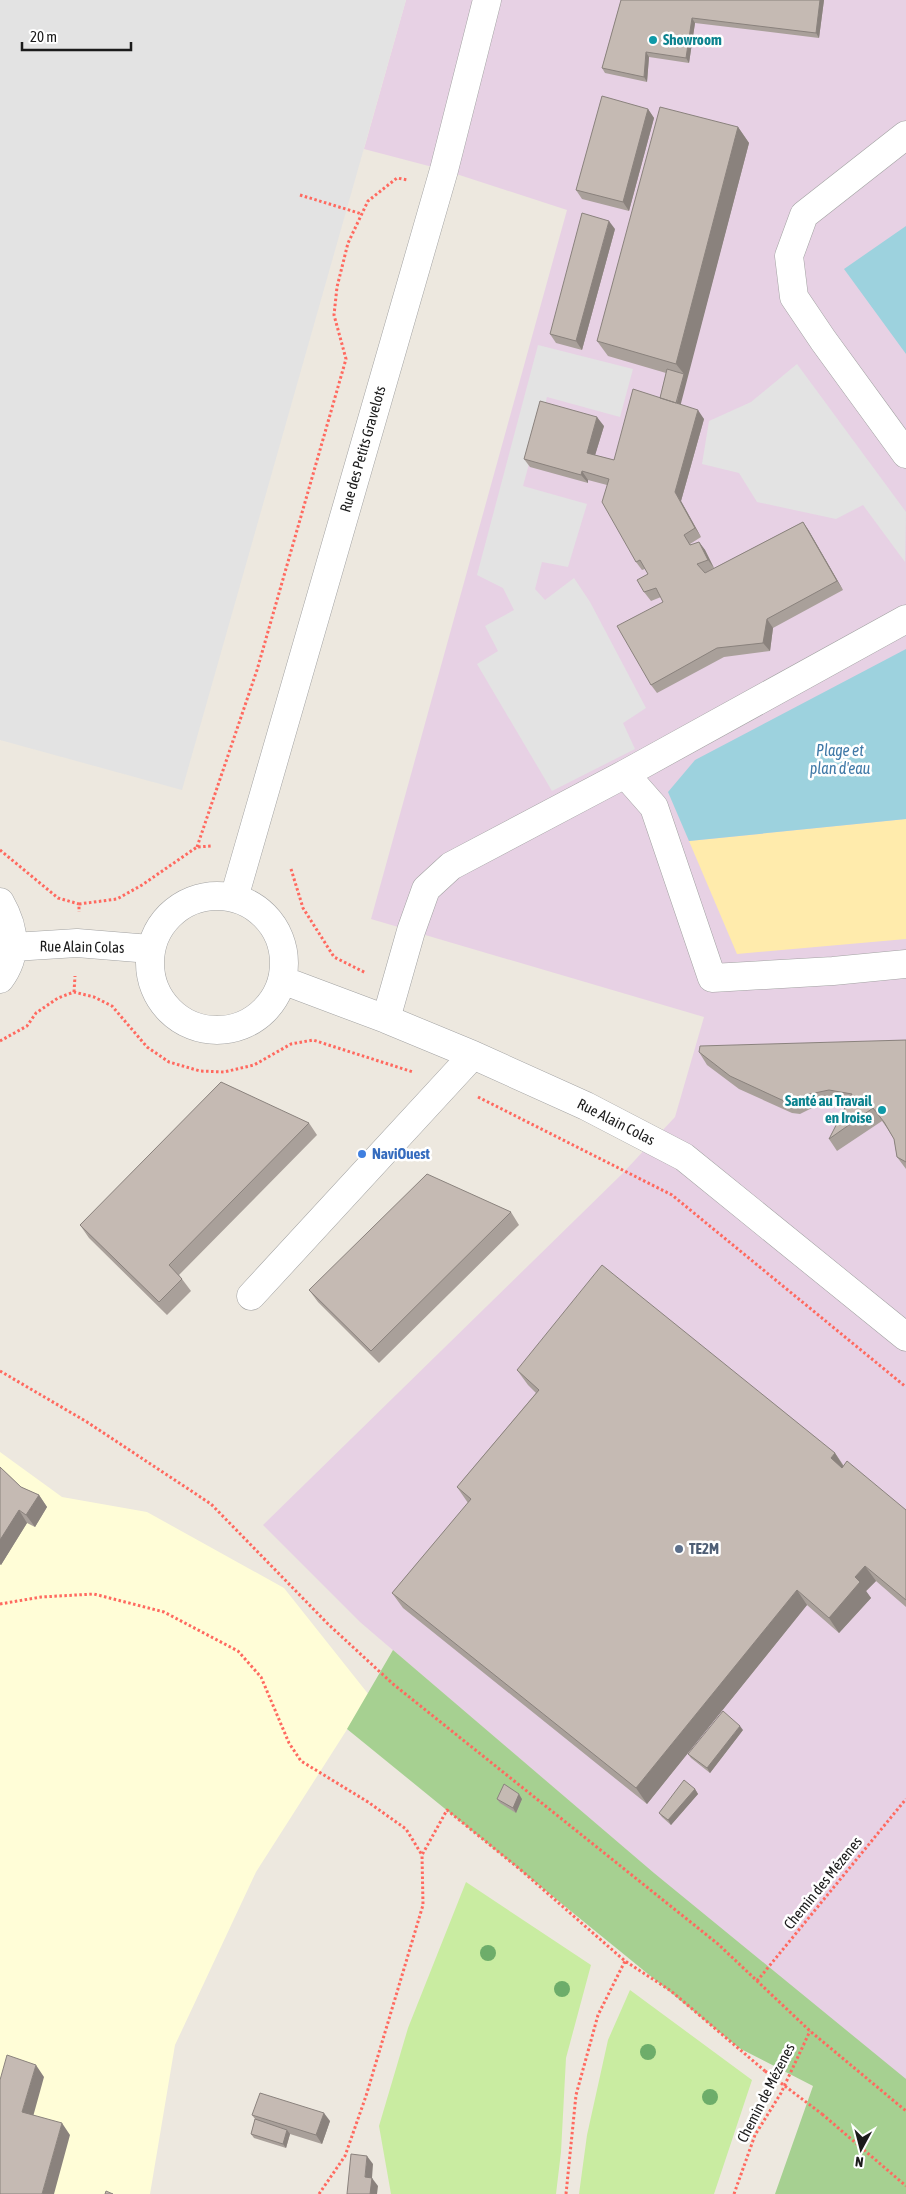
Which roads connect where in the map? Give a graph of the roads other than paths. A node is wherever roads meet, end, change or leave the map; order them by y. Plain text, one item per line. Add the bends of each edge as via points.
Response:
1 (487, 0) edge
2 (906, 135) edge
3 (906, 454) edge
4 (906, 618) edge
5 (625, 774) junction
6 (234, 898) junction
7 (0, 902) edge
8 (13, 947) junction
9 (150, 949) junction
10 (906, 964) edge
11 (0, 979) edge
12 (282, 980) junction
13 (386, 1018) junction
14 (473, 1055) junction
15 (251, 1296) dead end
16 (906, 1337) edge

1 - 6 street, Rue des Petits Gravelots via 439,187
2 - 3 street via 804,215 789,256 794,296
4 - 5 street
5 - 10 street via 654,807 712,978
5 - 13 street via 451,866 426,889
6 - 9 street via 212,896 191,900 172,912 158,928
6 - 12 street via 253,905 269,920 280,938 284,958
7 - 8 street via 11,921
8 - 9 street, Rue Alain Colas via 77,944
8 - 11 street via 7,970
9 - 12 street via 150,972 157,994 171,1012 190,1025 213,1030 236,1028 257,1017 273,1000
12 - 13 street, Rue Alain Colas
13 - 14 street, Rue Alain Colas
14 - 15 street
14 - 16 street, Rue Alain Colas via 586,1106 684,1157

